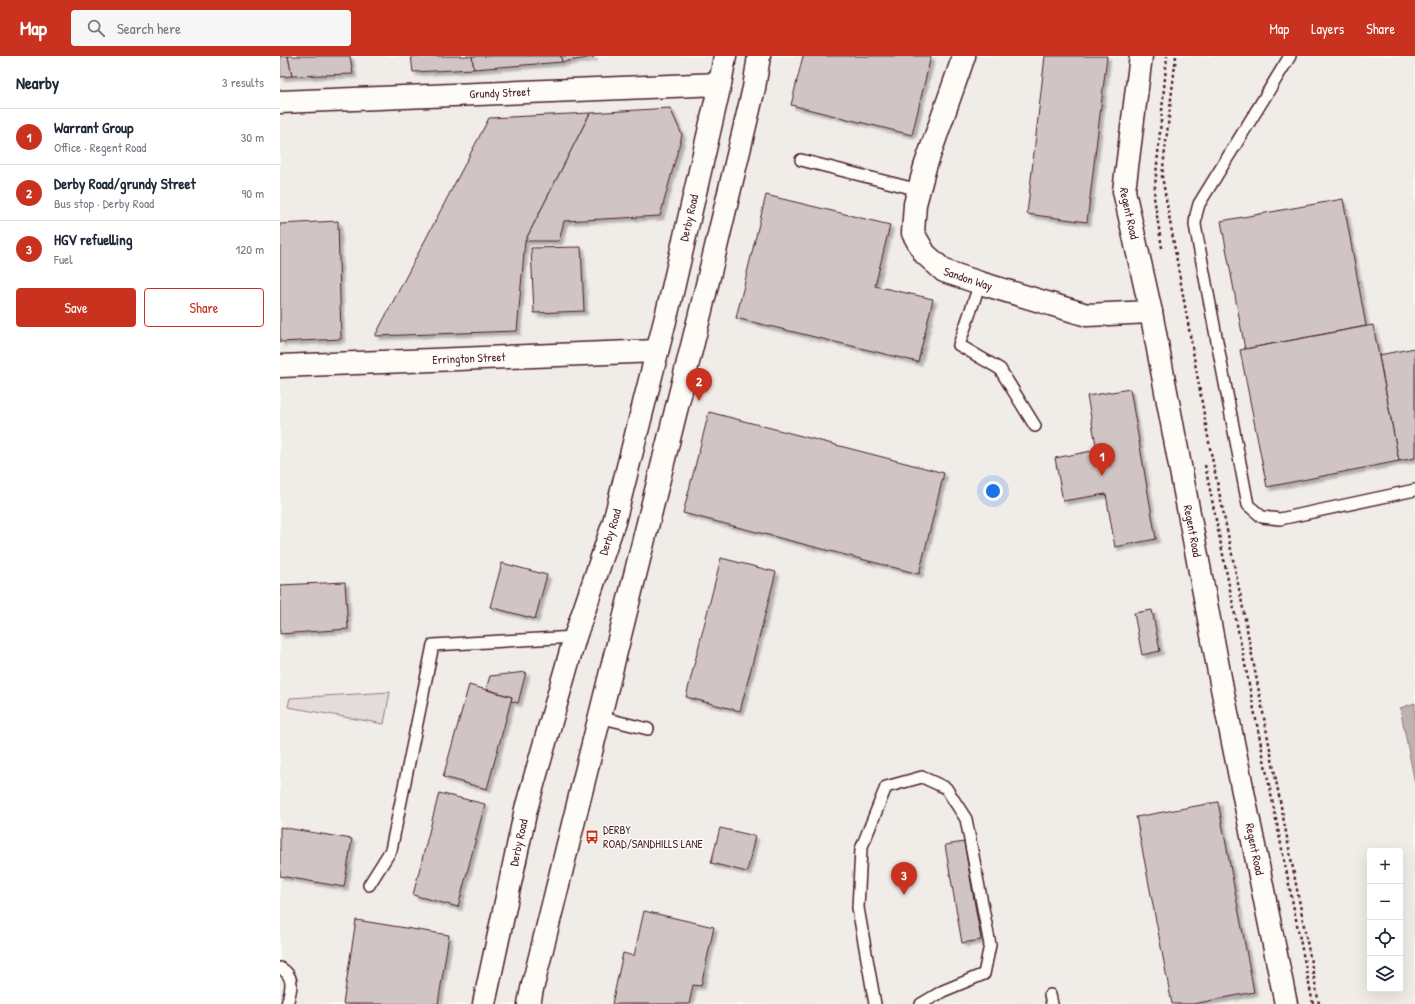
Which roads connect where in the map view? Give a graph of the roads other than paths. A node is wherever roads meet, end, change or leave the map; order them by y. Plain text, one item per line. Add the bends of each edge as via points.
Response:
1 (725, 56) edge
2 (759, 56) edge
3 (964, 56) edge
4 (1141, 56) edge
5 (1290, 56) edge
6 (720, 84) junction
7 (280, 102) edge
8 (801, 160) dead end
9 (919, 190) junction
10 (980, 283) junction
11 (1151, 312) junction
12 (657, 351) junction
13 (280, 366) edge
14 (1034, 426) dead end
15 (1415, 490) edge
16 (575, 637) junction
17 (600, 717) junction
18 (648, 729) dead end
19 (369, 885) dead end
20 (280, 968) edge
21 (288, 1004) edge
22 (484, 1004) edge
23 (529, 1004) edge
24 (875, 1004) edge
25 (921, 1004) edge
26 (1286, 1004) edge

1 - 6 main road, Derby Road
2 - 17 main road via 754,88 703,303
3 - 9 main road, Sandon Way
4 - 11 main road, Regent Road via 1124,191
5 - 15 lane via 1199,204 1195,225 1248,505 1262,517 1280,520
6 - 7 main road, Grundy Street
6 - 12 main road, Derby Road
8 - 9 lane
9 - 10 main road, Sandon Way via 915,204 913,233 925,254 944,271
10 - 11 main road, Sandon Way via 1087,315
10 - 14 lane via 959,345 1000,369
11 - 26 main road, Regent Road via 1222,688
12 - 13 main road, Errington Street
12 - 16 main road, Derby Road via 614,522
16 - 19 lane via 433,645 391,850
16 - 22 main road, Derby Road via 526,809
17 - 18 lane
17 - 23 main road
20 - 21 lane via 286,971 292,983
24 - 25 lane via 858,908 861,849 886,787 922,777 946,788 966,819 990,945 984,974

